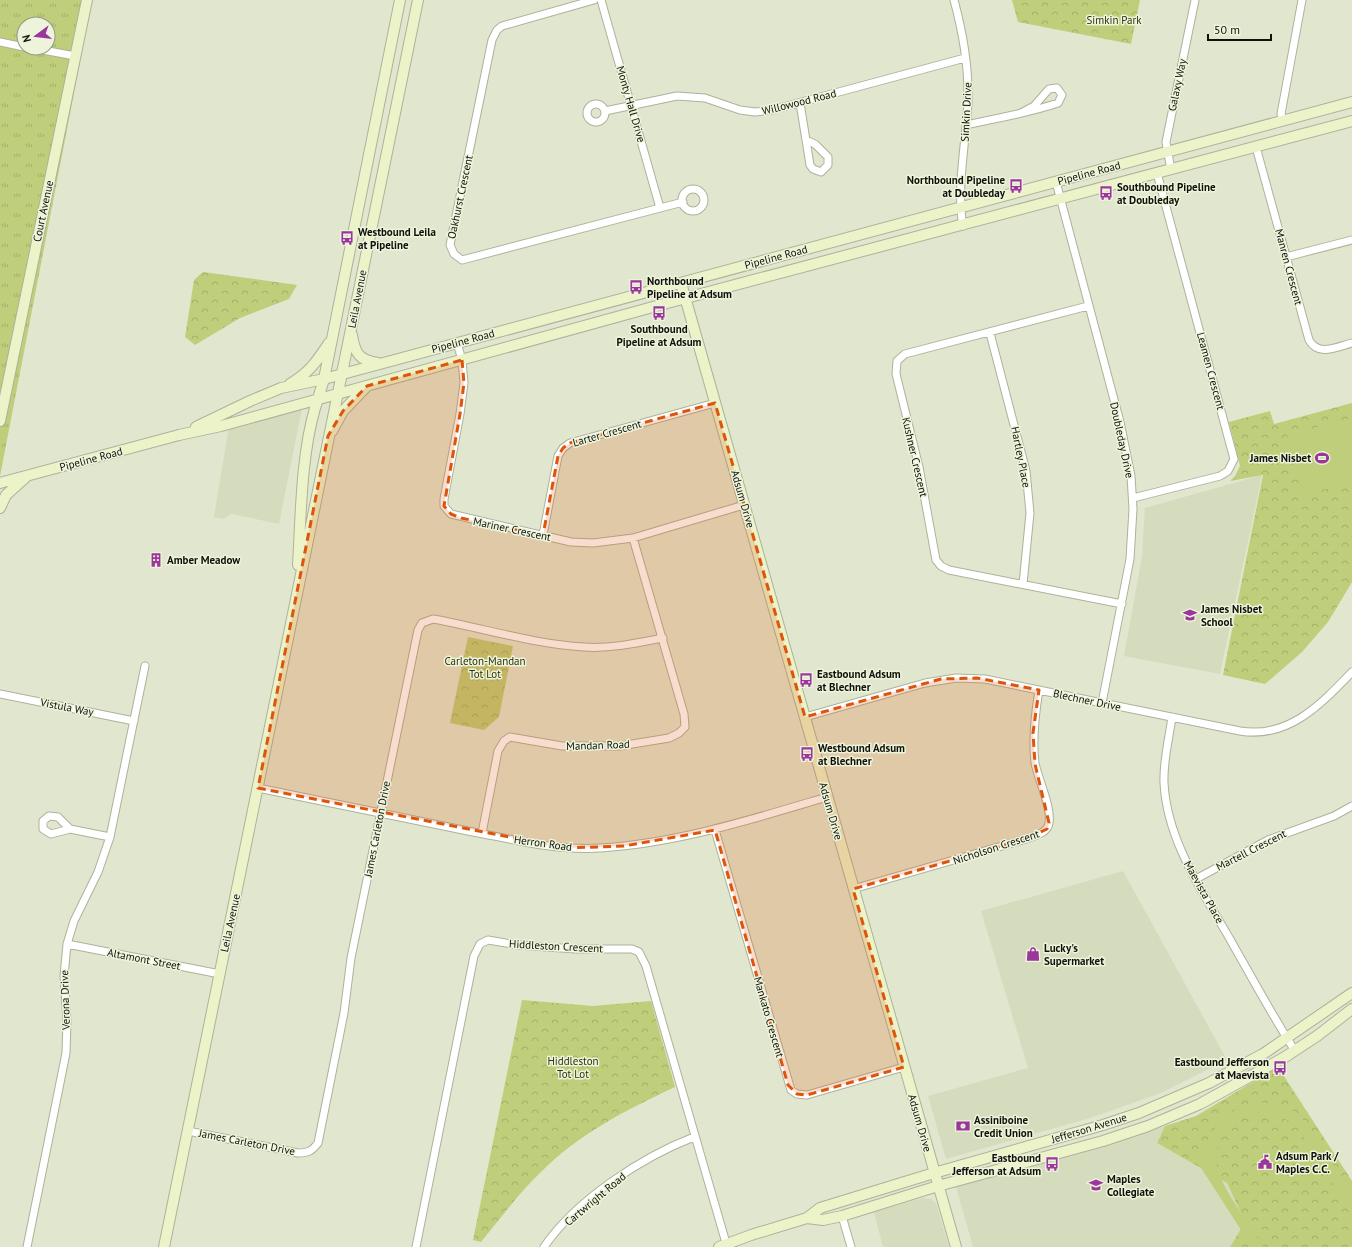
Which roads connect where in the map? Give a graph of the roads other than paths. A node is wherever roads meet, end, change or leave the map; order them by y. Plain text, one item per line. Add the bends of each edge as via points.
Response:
1 (87, 0) edge
2 (400, 0) edge
3 (418, 0) edge
4 (594, 0) edge
5 (602, 0) edge
6 (954, 0) edge
7 (1195, 0) edge
8 (1302, 0) edge
9 (0, 42) edge
10 (16, 45) edge
11 (56, 52) edge
12 (76, 56) junction
13 (965, 58) junction
14 (1352, 102) edge
15 (800, 103) junction
16 (632, 105) junction
17 (605, 111) dead end
18 (1021, 113) junction
19 (1283, 121) junction
20 (1352, 121) edge
21 (966, 125) junction
22 (806, 140) dead end
23 (1256, 147) junction
24 (1166, 152) junction
25 (1171, 170) junction
26 (1158, 173) junction
27 (1056, 182) junction
28 (1061, 199) junction
29 (683, 202) dead end
30 (660, 208) junction
31 (959, 208) junction
32 (963, 226) junction
33 (1352, 240) edge
34 (1286, 257) junction
35 (681, 282) junction
36 (686, 299) junction
37 (1088, 306) junction
38 (351, 327) junction
39 (990, 332) junction
40 (333, 337) junction
41 (457, 343) junction
42 (1352, 343) edge
43 (462, 360) junction
44 (380, 363) junction
45 (342, 374) junction
46 (324, 379) junction
47 (367, 386) junction
48 (281, 388) junction
49 (337, 394) junction
50 (318, 399) junction
51 (716, 403) junction
52 (0, 421) edge
53 (182, 434) junction
54 (328, 436) junction
55 (27, 476) junction
56 (0, 483) edge
57 (1133, 498) junction
58 (744, 505) junction
59 (0, 508) edge
60 (543, 536) junction
61 (633, 538) junction
62 (1023, 584) junction
63 (296, 598) junction
64 (1122, 604) junction
65 (662, 638) junction
66 (145, 666) dead end
67 (1352, 672) edge
68 (1039, 690) junction
69 (0, 694) edge
70 (1102, 703) junction
71 (805, 717) junction
72 (1172, 717) junction
73 (134, 720) junction
74 (258, 788) junction
75 (827, 797) junction
76 (1352, 806) edge
77 (380, 814) junction
78 (70, 829) dead end
79 (715, 830) junction
80 (482, 833) junction
81 (110, 837) junction
82 (1196, 879) junction
83 (853, 889) junction
84 (67, 944) junction
85 (220, 974) junction
86 (1352, 993) edge
87 (1352, 1009) edge
88 (1287, 1039) junction
89 (1295, 1051) junction
90 (904, 1067) junction
91 (1185, 1094) junction
92 (1200, 1104) junction
93 (188, 1130) junction
94 (694, 1137) junction
95 (1059, 1137) junction
96 (1060, 1153) junction
97 (934, 1173) junction
98 (938, 1186) junction
99 (842, 1216) junction
100 (807, 1218) junction
101 (722, 1245) edge
102 (27, 1247) edge
103 (164, 1247) edge
104 (416, 1247) edge
105 (544, 1247) edge
106 (851, 1247) edge
107 (956, 1247) edge

1 - 12 street, Court Avenue
2 - 40 street, Leila Avenue
3 - 38 street, Leila Avenue
4 - 30 street, Oakhurst Crescent via 502,26 496,30 450,245 454,254 462,260
5 - 16 street, Monty Hall Drive
6 - 13 street, Simkin Drive
7 - 24 street, Galaxy Way
8 - 19 street via 1281,114
9 - 10 street
11 - 12 street
12 - 52 street, Court Avenue
13 - 15 street, Willowood Road
13 - 21 street, Simkin Drive via 968,86
14 - 19 street, Pipeline Road
15 - 16 street, Willowood Road via 755,112 740,110 705,98 676,96
15 - 22 street
16 - 17 street, Willowood Road
16 - 30 street, Monty Hall Drive
18 - 18 street via 1058,103 1062,95 1057,88 1049,88 1034,106
18 - 21 street
19 - 24 street, Pipeline Road
20 - 23 street, Pipeline Road
21 - 31 street, Simkin Drive
23 - 25 street, Pipeline Road
23 - 34 street, Manren Crescent
24 - 25 street, Galaxy Way
24 - 27 street, Pipeline Road
25 - 26 street, Pipeline Road
26 - 28 street, Pipeline Road
26 - 57 street, Leamen Crescent via 1234,459 1228,471 1220,476
27 - 28 street, Doubleday Drive
27 - 31 street, Pipeline Road
28 - 32 street, Pipeline Road
28 - 37 street, Doubleday Drive
29 - 30 street, Oakhurst Crescent
31 - 32 street, Simkin Drive
31 - 35 street, Pipeline Road
32 - 36 street, Pipeline Road
33 - 34 street
34 - 42 street, Manren Crescent via 1313,347 1321,350
35 - 36 street, Adsum Drive
35 - 41 street, Pipeline Road
36 - 43 street, Pipeline Road
36 - 51 street, Adsum Drive
37 - 39 street, Kushner Crescent
37 - 57 street, Doubleday Drive via 1128,455
38 - 44 street via 356,353 368,362
38 - 45 street, Leila Avenue
39 - 62 street, Hartley Place via 1026,471 1030,513
39 - 62 street, Kushner Crescent via 905,354 897,361 896,374 919,467 936,560 949,570
40 - 46 street, Leila Avenue
40 - 48 street via 317,363 298,379
41 - 43 street, Mariner Crescent
41 - 44 street, Pipeline Road
43 - 47 street, Pipeline Road
43 - 60 street, Mariner Crescent via 464,382 461,408 444,506 451,514 461,518
44 - 45 street, Pipeline Road
45 - 46 street, Pipeline Road
45 - 49 street, Leila Avenue
46 - 48 street, Pipeline Road
46 - 50 street, Leila Avenue
47 - 49 street, Pipeline Road
47 - 54 street via 343,411
48 - 53 street, Pipeline Road
49 - 50 street, Pipeline Road
49 - 54 street, Leila Avenue
50 - 53 street, Pipeline Road
50 - 63 street, Leila Avenue via 306,459
51 - 58 street, Adsum Drive
51 - 60 street, Larter Crescent via 570,443 563,448 558,456
53 - 55 street, Pipeline Road
54 - 63 street, Leila Avenue
55 - 56 street, Pipeline Road
55 - 59 street via 6,495
57 - 64 street, Doubleday Drive via 1130,559
58 - 61 street, Mariner Crescent
58 - 71 street, Adsum Drive
60 - 61 street, Mariner Crescent via 592,543
61 - 65 street, Mandan Road
62 - 64 street, Kushner Crescent
63 - 74 street, Leila Avenue
64 - 70 street, Doubleday Drive
65 - 77 street, James Carleton Drive via 618,646 583,647 534,640 433,619 422,623 418,630
65 - 80 street, Mandan Road via 686,722 685,727 669,738 620,746 562,746 510,737 498,751
66 - 73 street, Verona Drive
67 - 72 street, Blechner Drive via 1318,706 1302,718 1269,732 1250,733
68 - 70 street, Blechner Drive
68 - 71 street, Blechner Drive via 977,678 941,679
68 - 83 street, Nicholson Crescent via 1033,733 1035,764 1050,823 1047,829 1026,839
69 - 73 street, Vistula Way
70 - 72 street, Blechner Drive
71 - 75 street, Adsum Drive
72 - 82 street, Maevista Place via 1165,760 1166,800 1179,846
73 - 81 street, Verona Drive
74 - 77 street, Herron Road
74 - 85 street, Leila Avenue
75 - 79 street, Herron Road
75 - 83 street, Adsum Drive
76 - 82 street, Martell Crescent via 1334,816 1268,840
77 - 80 street, Herron Road
77 - 93 street, James Carleton Drive via 318,1143 307,1153 298,1153
78 - 81 street
79 - 80 street, Herron Road via 667,840 599,848 540,845
79 - 90 street, Mankato Crescent via 791,1090 797,1094 807,1095
81 - 84 street, Verona Drive via 98,872 74,921
82 - 88 street, Maevista Place
83 - 90 street, Adsum Drive
84 - 85 street, Altamont Street
84 - 102 street, Verona Drive via 64,976 66,1053
85 - 93 street, Leila Avenue
86 - 88 street, Jefferson Avenue
87 - 89 street, Jefferson Avenue
88 - 89 street, Maevista Place
88 - 91 street, Jefferson Avenue
89 - 92 street, Jefferson Avenue
90 - 97 street, Adsum Drive
91 - 92 street
91 - 95 street, Jefferson Avenue via 1125,1118
92 - 96 street, Jefferson Avenue via 1148,1126
93 - 103 street, Leila Avenue
94 - 101 street, Hiddleston Crescent
94 - 104 street, Hiddleston Crescent via 646,966 639,952 632,949 517,945 488,940 480,944 474,956
94 - 105 street, Cartwright Road via 652,1156 609,1184 574,1214
95 - 96 street
95 - 97 street, Jefferson Avenue
96 - 98 street, Jefferson Avenue
97 - 98 street, Adsum Drive
97 - 100 street, Jefferson Avenue via 820,1208
98 - 99 street, Jefferson Avenue
98 - 107 street, Adsum Drive
99 - 100 street, Jefferson Avenue via 823,1220
99 - 106 street
100 - 101 street, Jefferson Avenue

